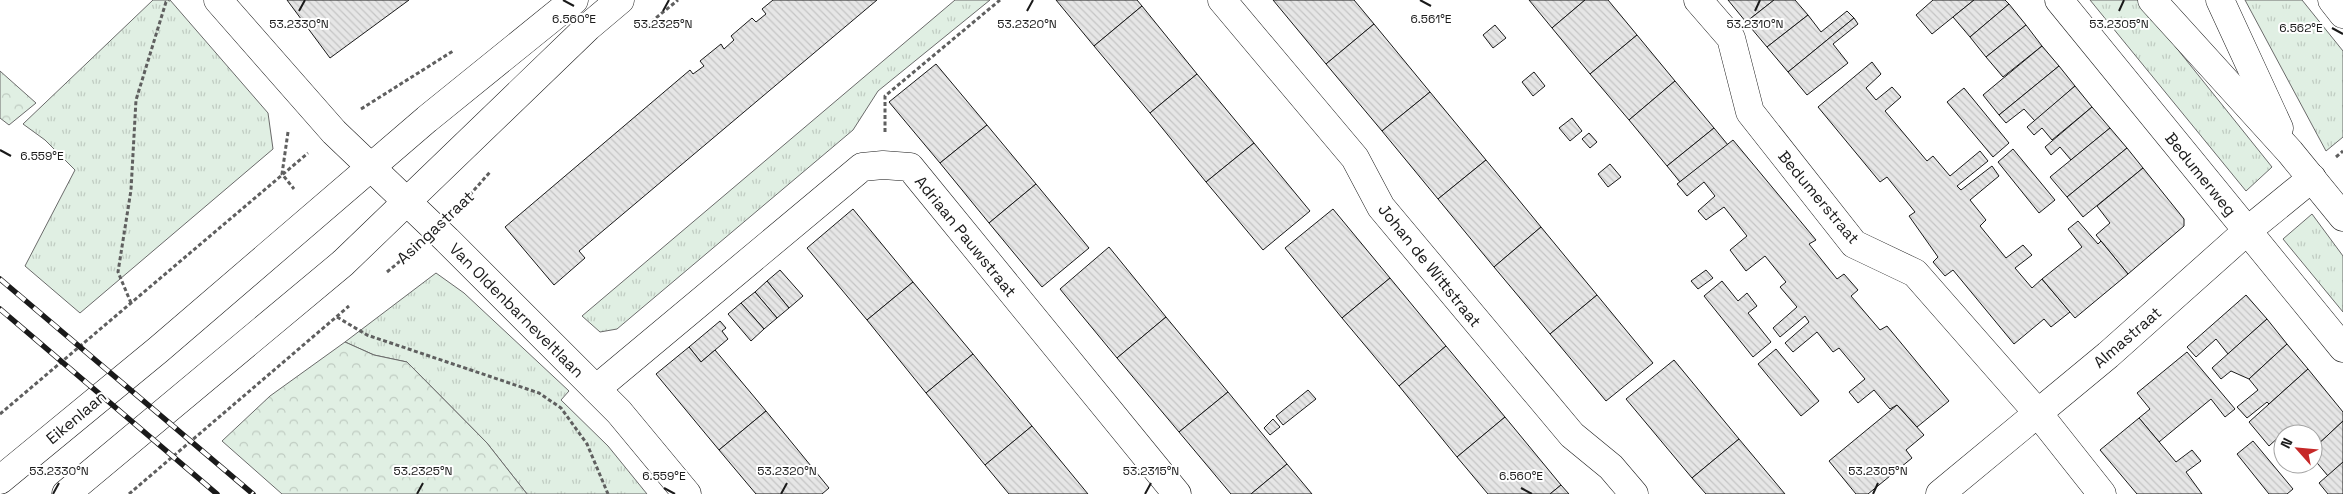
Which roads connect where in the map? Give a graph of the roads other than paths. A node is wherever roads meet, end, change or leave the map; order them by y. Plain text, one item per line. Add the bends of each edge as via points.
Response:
1 (218, 0) edge
2 (574, 0) edge
3 (620, 0) edge
4 (1222, 0) edge
5 (1698, 0) edge
6 (2059, 0) edge
7 (2152, 0) edge
8 (2220, 0) edge
9 (2332, 0) edge
10 (2343, 14) edge
11 (2290, 152) junction
12 (370, 167) junction
13 (2312, 178) junction
14 (407, 202) junction
15 (2343, 217) edge
16 (2247, 231) junction
17 (2343, 348) edge
18 (596, 389) junction
19 (2037, 412) junction
20 (0, 480) edge
21 (66, 494) edge
22 (687, 494) edge
23 (1177, 494) edge
24 (1634, 494) edge
25 (1940, 494) edge
26 (2102, 494) edge

1 - 12 street, Van Oldenbarneveltlaan via 334,132
2 - 12 street
3 - 14 street
4 - 24 street, Johan de Wittstraat via 1355,158 1381,207 1572,435 1611,467
5 - 19 street, Bedumerstraat via 1731,38 1750,112 1854,244 1915,273
6 - 16 street, Bedumerweg
7 - 11 street
8 - 11 street
9 - 10 street
11 - 13 street
12 - 14 street, Van Oldenbarneveltlaan
12 - 20 street, Eikenlaan
13 - 15 street
13 - 16 street, Almastraat
14 - 18 street, Van Oldenbarneveltlaan
14 - 21 street via 343,263
16 - 17 street, Bedumerweg
16 - 19 street, Almastraat via 2108,355
18 - 22 street, Van Oldenbarneveltlaan via 620,412
18 - 23 street, Adriaan Pauwstraat via 862,167 910,167
19 - 25 street, Almastraat
19 - 26 street, Bedumerstraat

